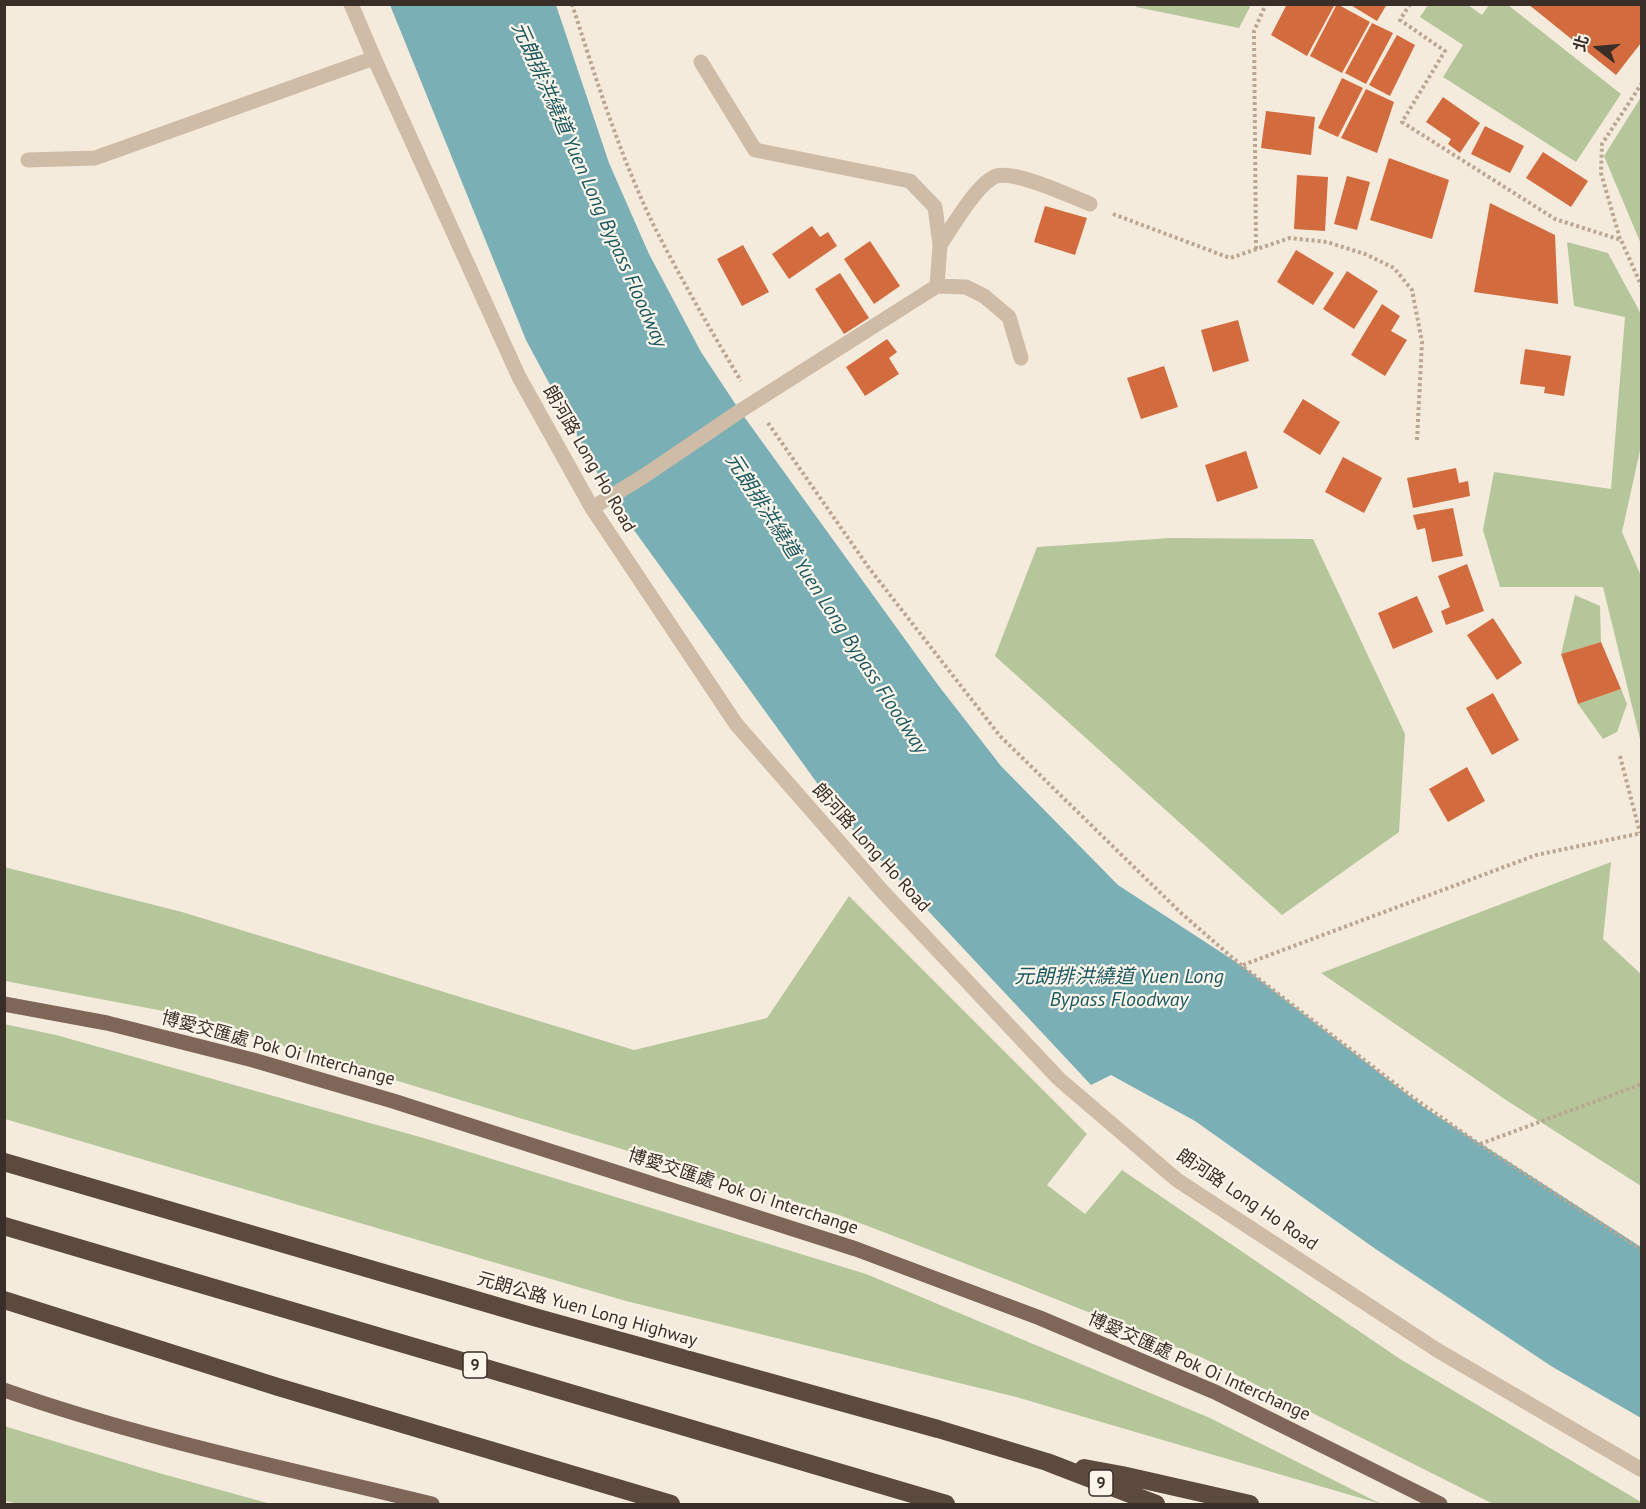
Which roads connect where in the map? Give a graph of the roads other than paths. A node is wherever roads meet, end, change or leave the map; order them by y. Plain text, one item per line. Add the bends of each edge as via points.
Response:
1 (351, 4) edge
2 (374, 58) junction
3 (701, 62) dead end
4 (28, 160) dead end
5 (1090, 204) road end
6 (940, 244) junction
7 (937, 286) junction
8 (1021, 358) dead end
9 (592, 508) junction
10 (4, 1004) edge
11 (4, 1162) edge
12 (4, 1226) edge
13 (4, 1300) edge
14 (4, 1390) edge
15 (1047, 1462) junction
16 (1641, 1470) edge
17 (432, 1504) edge
18 (671, 1504) edge
19 (946, 1504) edge
20 (1156, 1504) edge
21 (1250, 1504) edge
22 (1440, 1504) edge

1 - 2 street, 朗河路 Long Ho Road
2 - 4 street via 95,158
2 - 9 street, 朗河路 Long Ho Road via 519,377
3 - 6 street via 754,150 910,181 935,207
5 - 6 street via 1017,176 996,176 981,186
6 - 7 street
7 - 8 street via 966,287 1009,316
7 - 9 street
9 - 16 street, 朗河路 Long Ho Road via 736,724 883,892 1059,1079 1177,1180 1437,1350
10 - 22 main road, 博愛交匯處 Pok Oi Interchange via 107,1023 253,1060 855,1248 1040,1318 1215,1392
11 - 15 highway, 元朗公路 Yuen Long Highway / 9
12 - 19 highway, 9
13 - 18 highway
14 - 17 main road via 178,1442
15 - 20 highway, 元朗公路 Yuen Long Highway / 9
15 - 21 highway via 1122,1474

